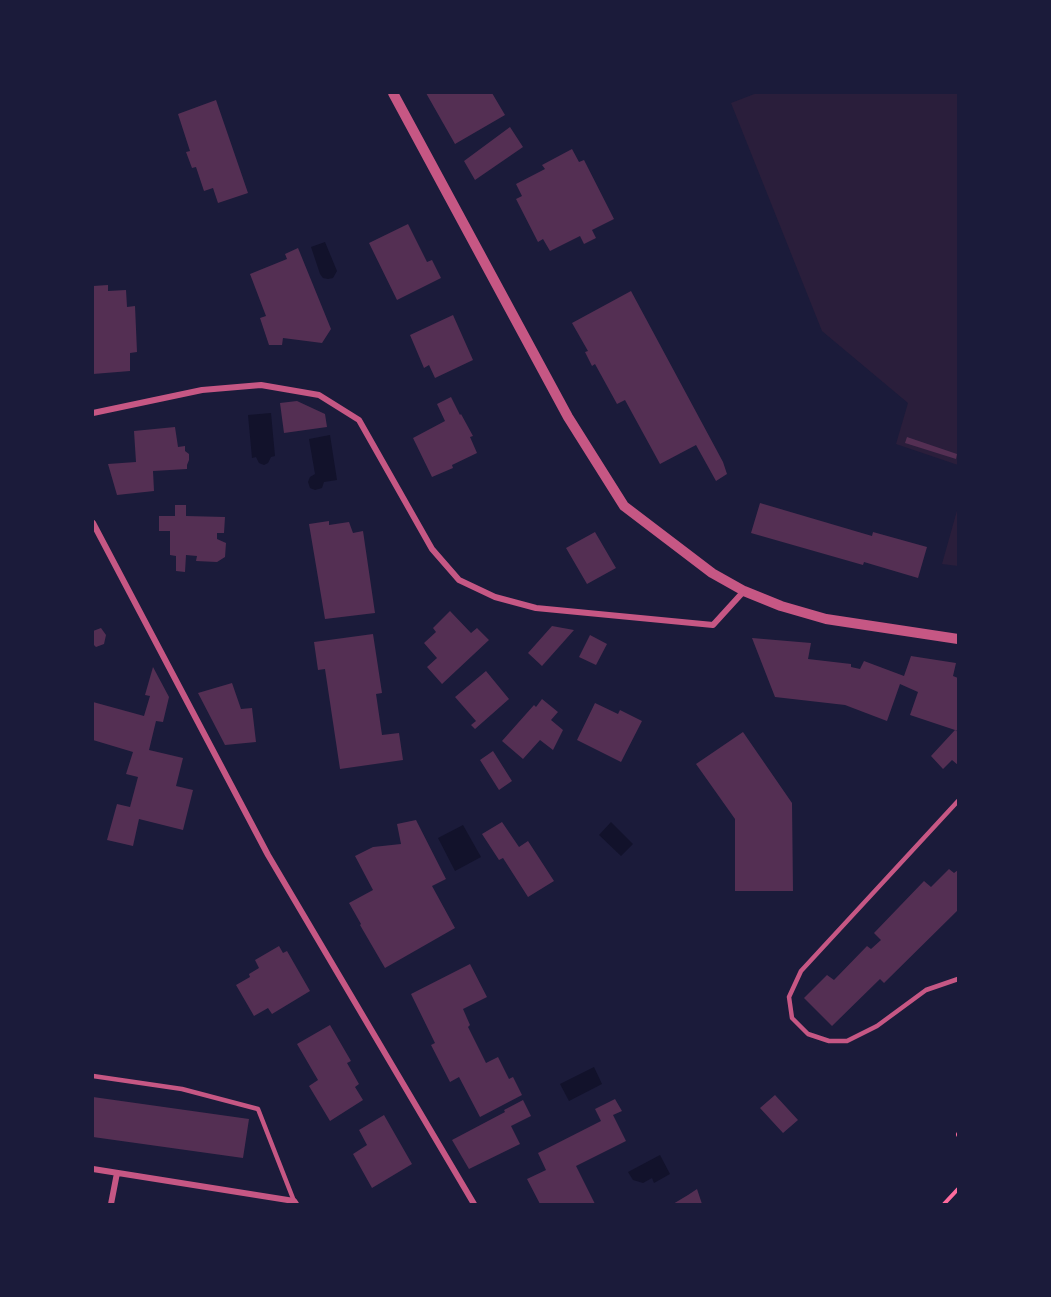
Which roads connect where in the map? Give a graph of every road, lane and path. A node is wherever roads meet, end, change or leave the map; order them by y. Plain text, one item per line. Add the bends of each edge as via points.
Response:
1 (393, 93) edge
2 (93, 413) edge
3 (93, 523) edge
4 (744, 591) junction
5 (958, 639) edge
6 (958, 801) edge
7 (958, 979) edge
8 (93, 1076) edge
9 (93, 1169) edge
10 (117, 1173) junction
11 (958, 1190) edge
12 (295, 1203) edge
13 (948, 1203) edge
14 (111, 1204) edge
15 (474, 1204) edge

1 - 4 street via 568,417 624,506 712,573
2 - 4 street via 202,390 261,385 319,395 359,420 432,549 459,580 495,597 536,608 713,625
3 - 15 street via 268,855
4 - 5 street via 826,619
6 - 7 lane via 801,971 789,997 792,1018 808,1034 829,1041 847,1041 877,1026 926,990
8 - 12 lane via 182,1089 258,1109
9 - 10 street
10 - 12 street
10 - 14 street
11 - 13 path

